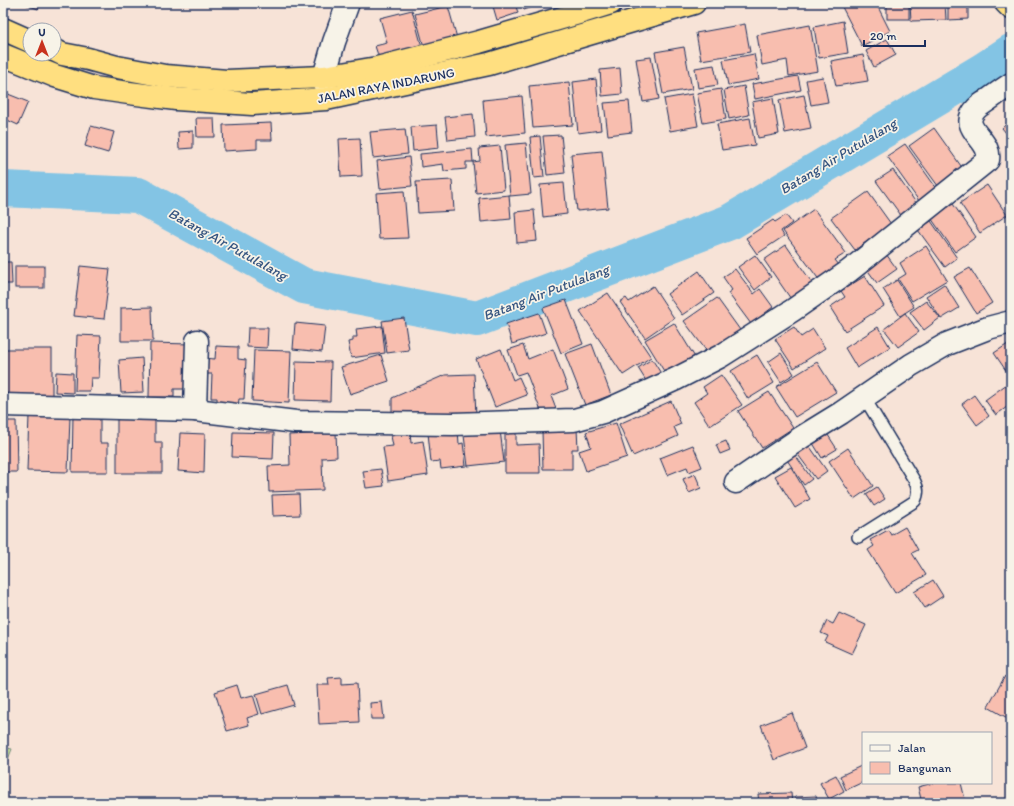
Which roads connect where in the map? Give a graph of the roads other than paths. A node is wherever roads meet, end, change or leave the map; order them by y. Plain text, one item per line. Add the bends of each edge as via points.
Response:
1 (348, 3) edge
2 (611, 3) edge
3 (694, 3) edge
4 (1006, 3) edge
5 (1011, 8) edge
6 (578, 13) junction
7 (3, 29) edge
8 (585, 34) junction
9 (22, 37) edge
10 (62, 54) edge
11 (3, 55) edge
12 (324, 77) junction
13 (1011, 84) edge
14 (326, 99) junction
15 (1011, 322) edge
16 (197, 341) dead end
17 (864, 397) junction
18 (3, 405) edge
19 (195, 410) junction
20 (736, 482) dead end
21 (858, 537) dead end

1 - 12 street
2 - 6 highway, JALAN RAYA INDARUNG
3 - 8 highway, JALAN RAYA INDARUNG
4 - 5 highway
6 - 8 highway
6 - 12 highway, JALAN RAYA INDARUNG via 384,66
7 - 9 highway
8 - 14 highway, JALAN RAYA INDARUNG via 490,64
10 - 12 highway, JALAN RAYA INDARUNG via 165,76 227,81
11 - 14 highway, JALAN RAYA INDARUNG via 55,76 94,88 129,94 252,104
12 - 14 street
13 - 19 street via 977,108 970,121 987,146 988,160 849,271 793,310 721,356 603,412 574,420 453,424 296,422
15 - 17 street via 948,344
16 - 19 street
17 - 20 street
17 - 21 lane via 914,480 918,494 915,501
18 - 19 street

